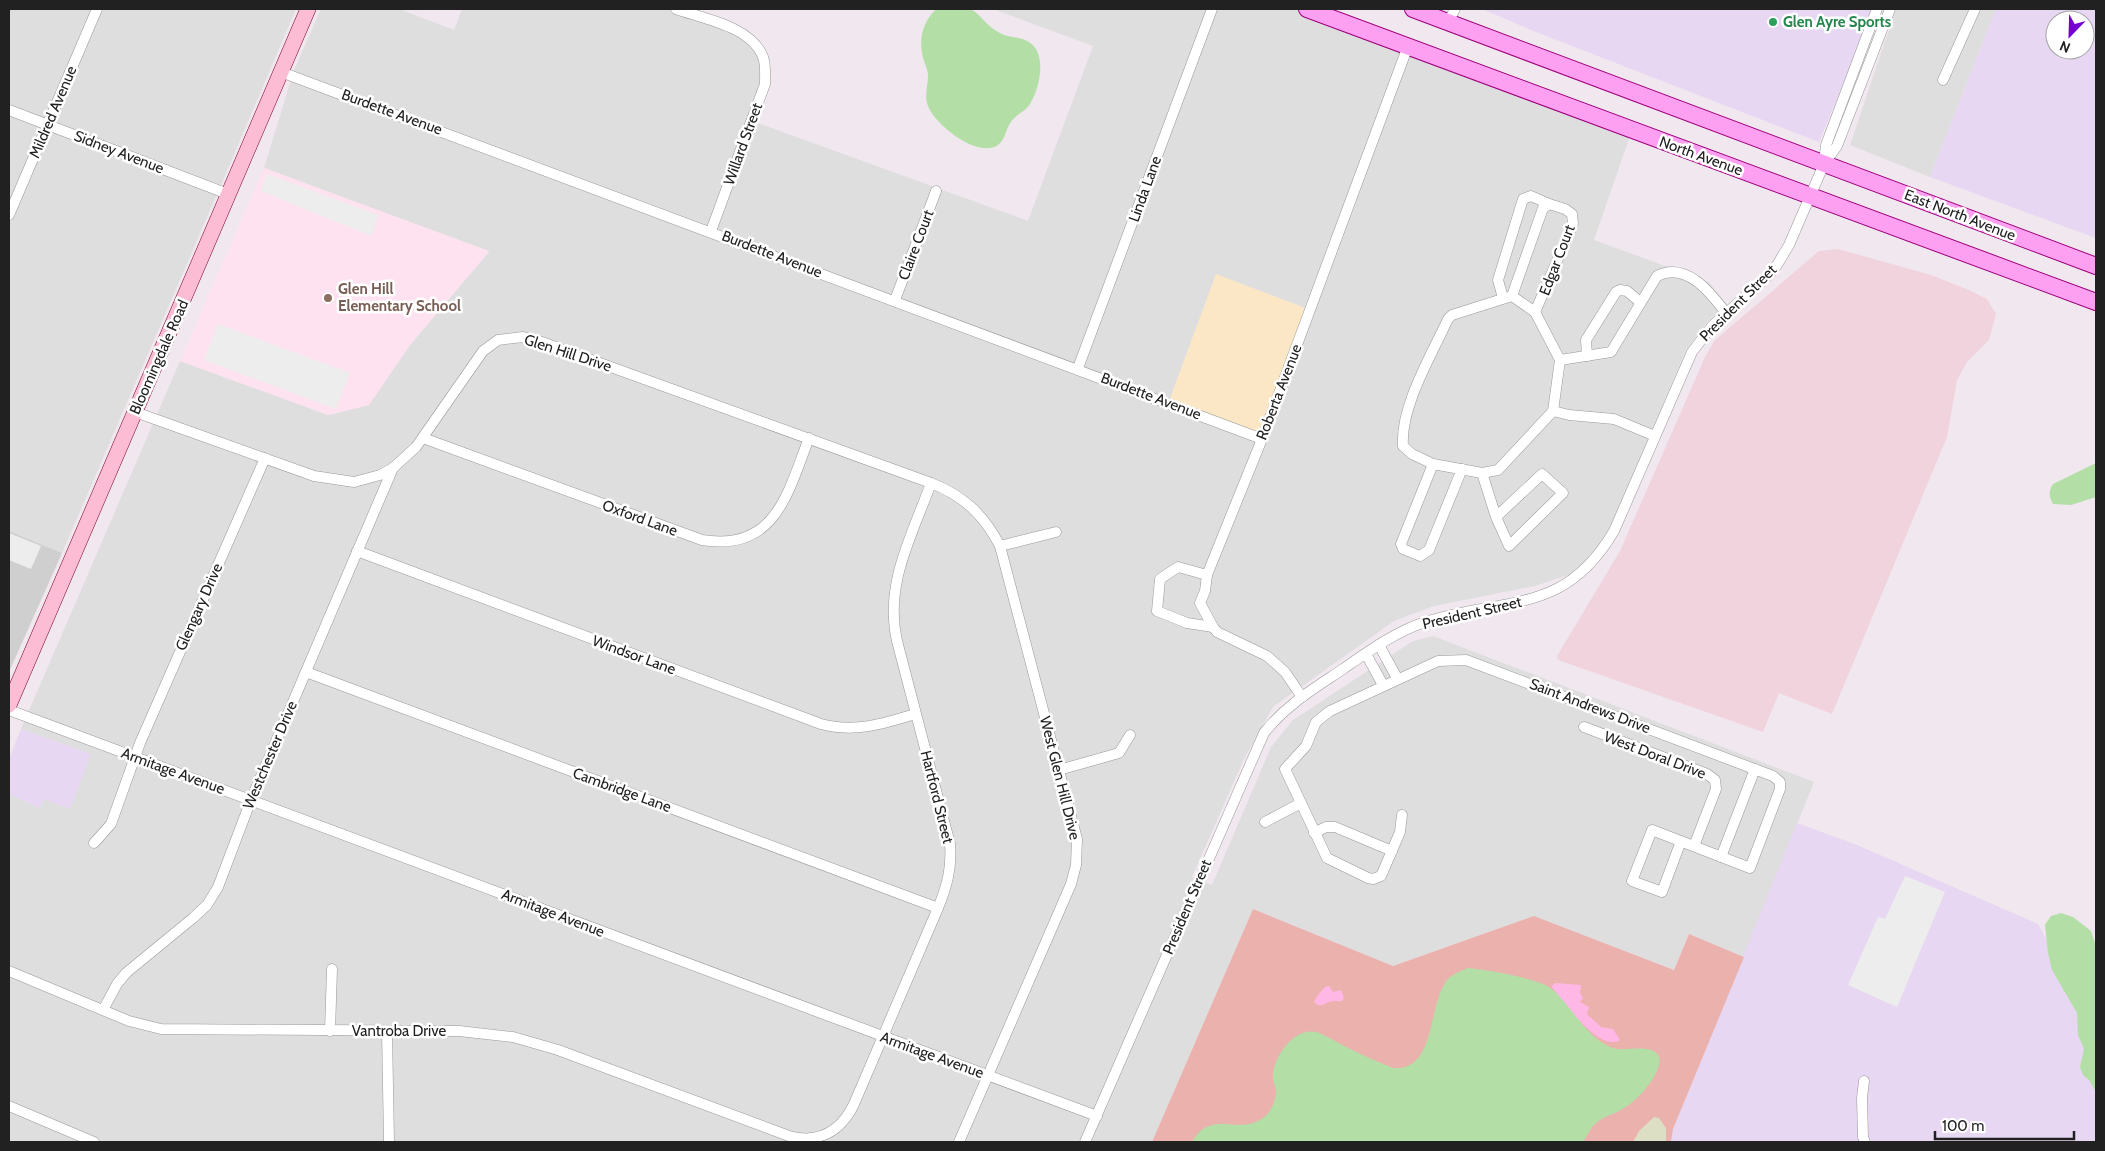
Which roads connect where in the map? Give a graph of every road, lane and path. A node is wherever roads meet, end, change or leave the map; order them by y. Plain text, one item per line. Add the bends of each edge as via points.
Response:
1 (97, 9) edge
2 (308, 9) edge
3 (676, 9) edge
4 (1212, 9) edge
5 (1307, 9) edge
6 (1414, 9) edge
7 (1877, 9) edge
8 (1890, 9) edge
9 (1975, 9) edge
10 (1452, 15) edge
11 (1408, 46) junction
12 (281, 72) junction
13 (1943, 80) dead end
14 (9, 110) edge
15 (47, 125) junction
16 (1824, 164) junction
17 (936, 191) dead end
18 (228, 194) junction
19 (1810, 196) junction
20 (1549, 204) junction
21 (9, 215) edge
22 (711, 231) junction
23 (2096, 266) edge
24 (1508, 297) junction
25 (895, 300) junction
26 (1640, 302) junction
27 (2096, 302) edge
28 (1535, 312) junction
29 (1726, 313) junction
30 (1587, 356) junction
31 (1560, 360) junction
32 (1078, 368) junction
33 (1553, 411) junction
34 (135, 412) junction
35 (1655, 436) junction
36 (423, 438) junction
37 (809, 438) junction
38 (1262, 439) junction
39 (264, 458) junction
40 (1434, 464) junction
41 (393, 468) junction
42 (1462, 469) junction
43 (1482, 473) junction
44 (931, 483) junction
45 (1496, 517) junction
46 (1056, 532) dead end
47 (1000, 546) junction
48 (357, 551) junction
49 (1207, 575) junction
50 (1212, 627) junction
51 (1379, 645) junction
52 (1366, 654) junction
53 (306, 672) junction
54 (1397, 678) junction
55 (1383, 685) junction
56 (1302, 696) junction
57 (9, 705) edge
58 (9, 710) edge
59 (915, 714) junction
60 (1584, 727) dead end
61 (1130, 735) dead end
62 (136, 757) junction
63 (1755, 769) junction
64 (1059, 770) junction
65 (251, 800) junction
66 (1301, 802) junction
67 (1402, 815) dead end
68 (1265, 822) dead end
69 (1314, 833) junction
70 (1682, 841) junction
71 (94, 843) dead end
72 (1694, 846) junction
73 (1392, 851) junction
74 (1721, 857) junction
75 (938, 908) junction
76 (332, 969) dead end
77 (9, 971) edge
78 (103, 1010) junction
79 (330, 1031) junction
80 (387, 1031) junction
81 (883, 1036) junction
82 (988, 1076) junction
83 (1864, 1081) dead end
84 (9, 1106) edge
85 (1096, 1116) junction
86 (783, 1134) joint
87 (94, 1142) edge
88 (389, 1142) edge
89 (960, 1142) edge
90 (1085, 1142) edge
91 (1866, 1142) edge

1 - 15 street, Mildred Avenue
2 - 12 main road, Bloomingdale Road
3 - 22 street, Willard Street via 741,32 756,44 762,55 765,84
4 - 32 street, Linda Lane
5 - 11 main road, North Avenue
6 - 10 main road
7 - 16 street, President Street via 1826,145
8 - 16 street, President Street via 1837,146
9 - 13 street
10 - 16 main road
11 - 19 main road, North Avenue
11 - 38 street, Roberta Avenue
12 - 18 main road, Bloomingdale Road
12 - 22 street, Burdette Avenue
14 - 15 street, Sidney Avenue
15 - 18 street, Sidney Avenue
15 - 21 street, Mildred Avenue
16 - 19 street, President Street
16 - 23 main road, East North Avenue
17 - 25 street, Claire Court
18 - 34 main road, Bloomingdale Road
19 - 27 main road, North Avenue
19 - 29 street, President Street via 1777,265
20 - 24 street, Edgar Court via 1543,208
20 - 24 street via 1531,196 1524,199 1498,280
20 - 28 street, Edgar Court via 1572,214 1572,224
22 - 25 street, Burdette Avenue
24 - 28 street
24 - 40 street via 1452,315 1424,371 1402,433 1403,446
25 - 32 street, Burdette Avenue
26 - 29 street via 1657,276 1667,271 1677,272 1701,284
26 - 30 street via 1611,352
26 - 30 street via 1627,291 1616,292 1586,340
28 - 31 street
29 - 35 street, President Street via 1692,352
30 - 31 street
31 - 33 street
32 - 38 street, Burdette Avenue
33 - 35 street via 1614,419
33 - 43 street via 1498,470
34 - 39 street, Glen Hill Drive
34 - 57 main road, Bloomingdale Road
35 - 51 street, President Street via 1614,531 1598,556 1581,574 1540,598 1425,622 1405,629
36 - 37 street, Glen Hill Drive via 476,358 498,340 523,337
36 - 37 street, Oxford Lane via 702,540 720,542 745,537 774,517 784,502
36 - 41 street, Glen Hill Drive
37 - 44 street, Glen Hill Drive
38 - 49 street, Roberta Avenue
39 - 41 street, Glen Hill Drive via 314,476 354,482
39 - 62 street, Glengary Drive
40 - 42 street
40 - 42 street via 1401,544 1403,549 1420,556 1429,550
41 - 48 street, Westchester Drive
42 - 43 street
43 - 45 street
44 - 47 street, Glen Hill Drive via 973,506 990,525
44 - 59 street, Hartford Street via 896,580 892,609
45 - 45 street via 1509,546 1563,493 1542,474
46 - 47 street
47 - 64 street, West Glen Hill Drive
48 - 53 street, Westchester Drive
48 - 59 street, Windsor Lane via 821,724 842,728 868,727
49 - 50 street, Roberta Avenue via 1200,603
49 - 50 street via 1178,567 1160,579 1157,610 1186,623
50 - 56 street, Roberta Avenue via 1222,636 1267,656 1285,672
51 - 52 street, President Street
51 - 54 street
52 - 55 street
52 - 56 street, President Street
53 - 65 street, Westchester Drive
53 - 75 street, Cambridge Lane
54 - 55 street, Saint Andrews Drive
54 - 63 street, Saint Andrews Drive via 1438,661 1466,660
55 - 66 street, Saint Andrews Drive via 1321,717 1306,746 1285,769
56 - 85 street, President Street via 1274,720 1256,747
58 - 62 street, Armitage Avenue
59 - 75 street, Hartford Street via 950,844 948,885
60 - 72 street, West Doral Drive via 1707,774 1715,780 1716,789
61 - 64 street via 1119,753
62 - 65 street, Armitage Avenue
62 - 71 street, Glengary Drive via 111,824
63 - 74 street
63 - 74 street, Saint Andrews Drive via 1780,782 1780,789 1750,868
64 - 82 street, West Glen Hill Drive via 1077,839 1074,874
65 - 78 street, Westchester Drive via 210,900 126,973
65 - 81 street, Armitage Avenue
66 - 68 street
66 - 69 street
67 - 73 street via 1400,832
69 - 73 street via 1335,827
69 - 73 street via 1332,862 1373,879 1381,876
70 - 70 street via 1662,892 1632,881 1652,830
70 - 72 street
72 - 74 street
75 - 81 street, Hartford Street
76 - 79 street
77 - 78 street, Vantroba Drive
78 - 79 street, Vantroba Drive via 161,1029
79 - 80 street, Vantroba Drive
80 - 86 street, Vantroba Drive via 481,1032 540,1044
80 - 88 street
81 - 82 street, Armitage Avenue
81 - 86 street, Hartford Street via 843,1123 816,1138
82 - 85 street, Armitage Avenue
82 - 89 street, West Glen Hill Drive
83 - 91 street via 1863,1137
84 - 87 street
85 - 90 street, President Street

